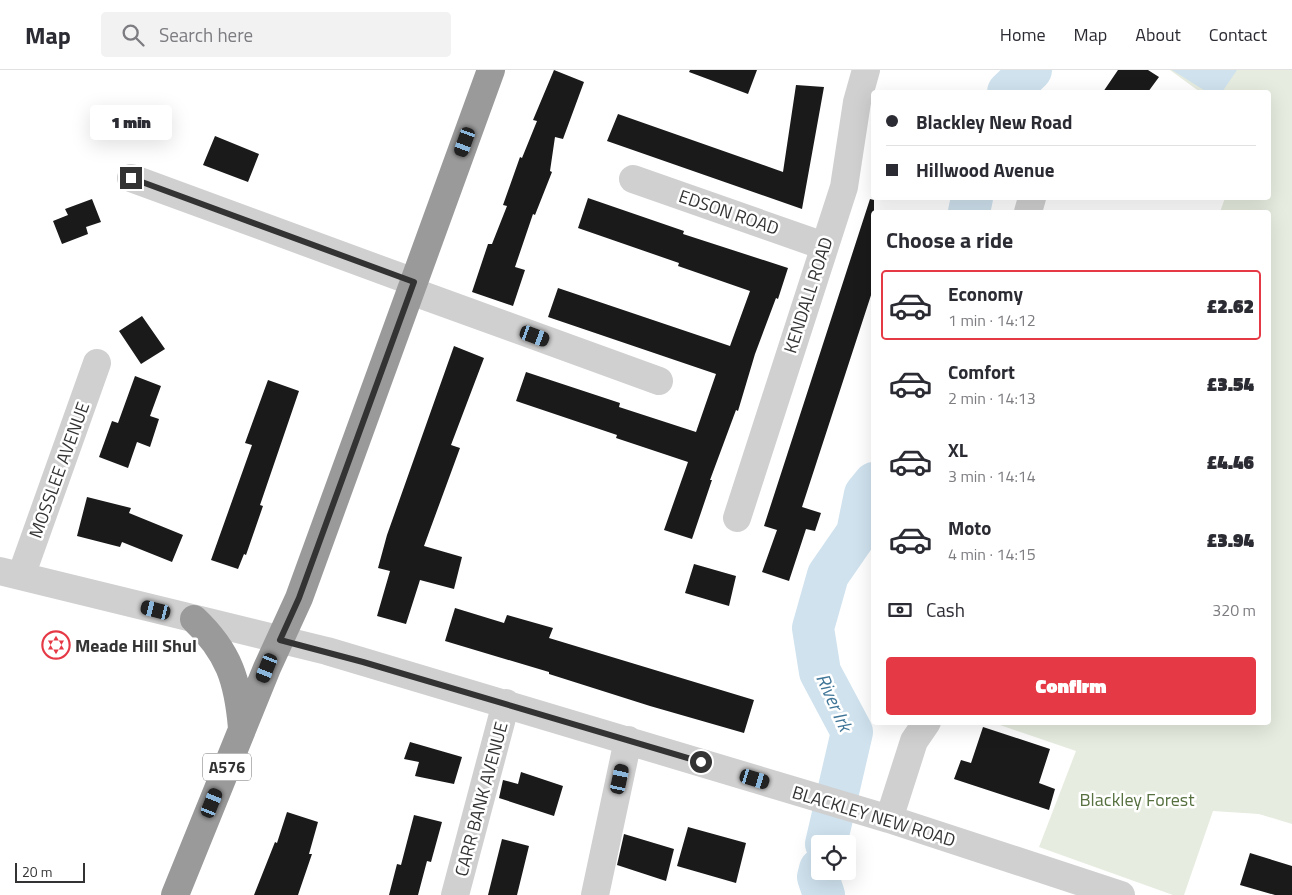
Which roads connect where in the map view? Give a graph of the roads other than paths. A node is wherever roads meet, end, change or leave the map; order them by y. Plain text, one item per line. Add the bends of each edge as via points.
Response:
1 (491, 70) edge
2 (866, 70) edge
3 (131, 178) dead end
4 (633, 179) dead end
5 (824, 246) junction
6 (413, 286) junction
7 (97, 363) dead end
8 (659, 380) dead end
9 (737, 518) dead end
10 (11, 573) edge
11 (194, 619) junction
12 (280, 640) junction
13 (506, 703) junction
14 (925, 725) edge
15 (242, 730) junction
16 (628, 740) junction
17 (889, 819) junction
18 (175, 895) edge
19 (455, 895) edge
20 (595, 895) edge
21 (1121, 895) edge

1 - 6 highway, A576
2 - 5 street, KENDALL ROAD via 857,102 844,186
3 - 6 street
4 - 5 street, EDSON ROAD
5 - 9 street, KENDALL ROAD
6 - 8 street
6 - 12 highway, A576 via 299,598
7 - 10 street, MOSSLEE AVENUE
10 - 11 street, BLACKLEY NEW ROAD
11 - 12 street, BLACKLEY NEW ROAD
11 - 15 highway via 219,646 227,661 240,704
12 - 13 street, BLACKLEY NEW ROAD
12 - 15 highway, A576
13 - 16 street, BLACKLEY NEW ROAD
13 - 19 street, CARR BANK AVENUE
14 - 17 street via 914,741
15 - 18 highway, A576
16 - 17 street, BLACKLEY NEW ROAD
16 - 20 street
17 - 21 street, BLACKLEY NEW ROAD

